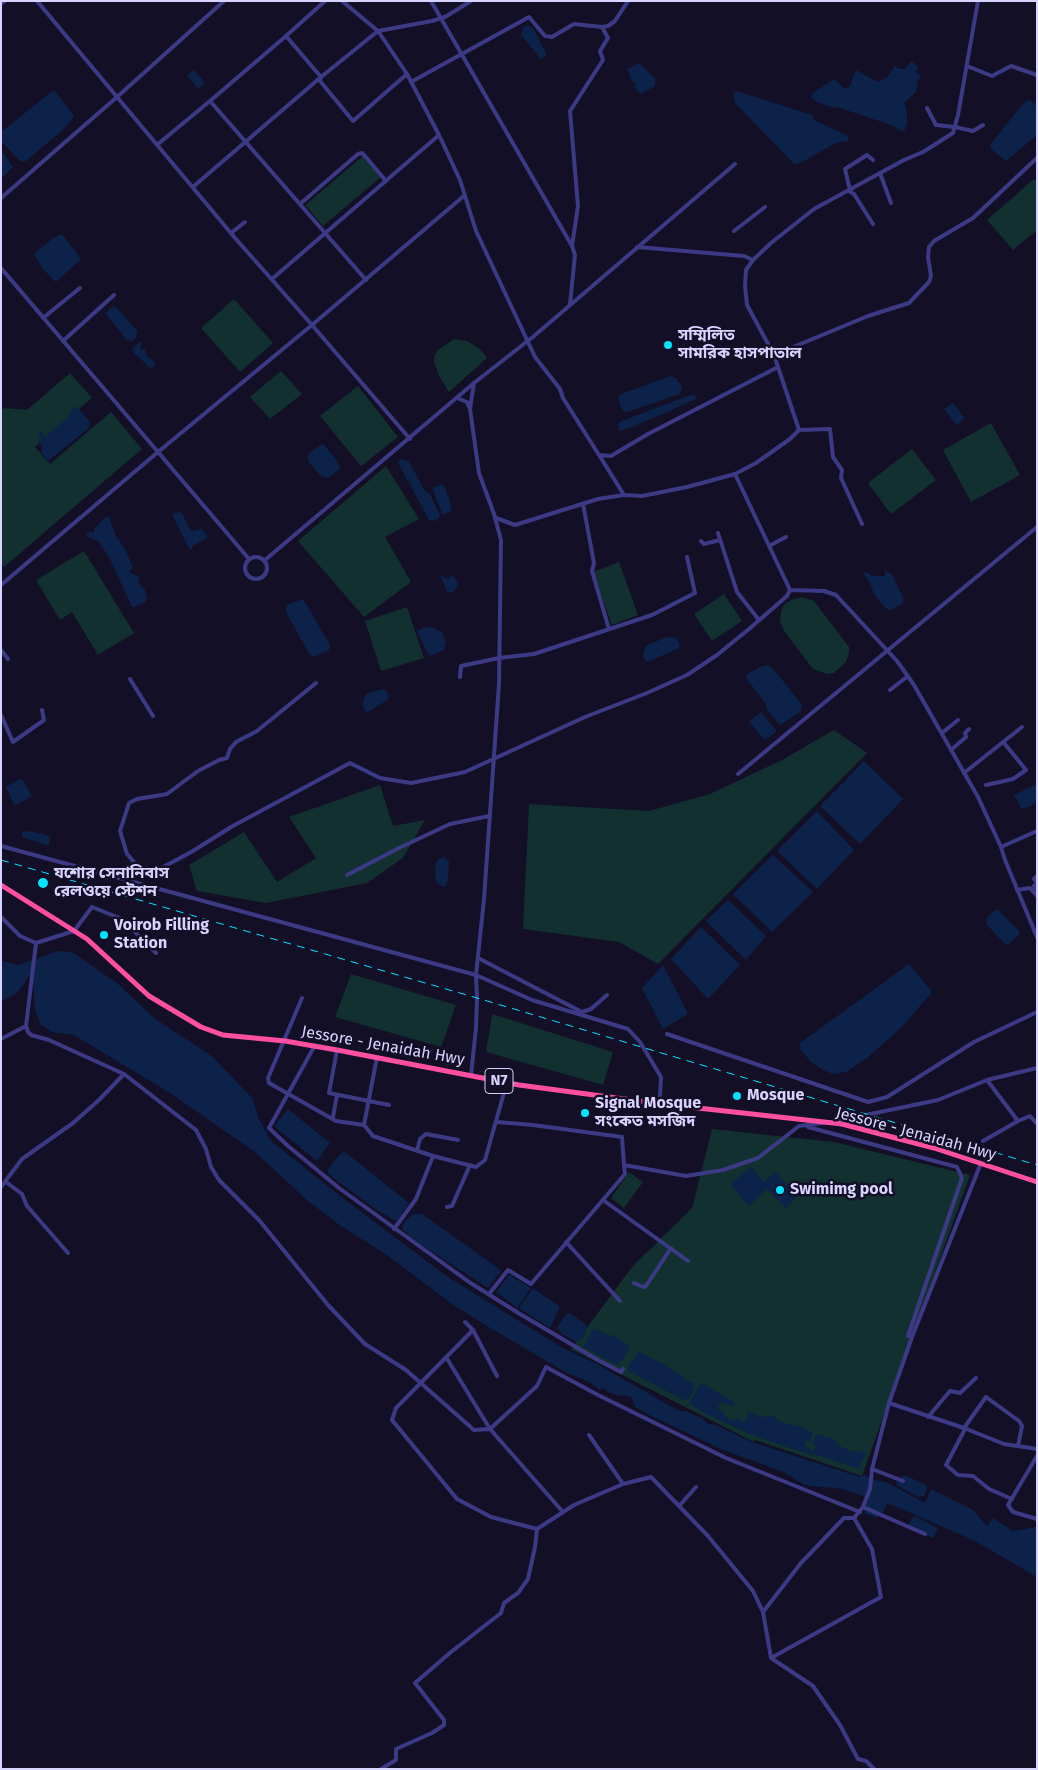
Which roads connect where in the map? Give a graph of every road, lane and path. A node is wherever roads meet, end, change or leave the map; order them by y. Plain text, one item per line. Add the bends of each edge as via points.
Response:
1 (5, 1) edge
2 (37, 1) edge
3 (224, 1) edge
4 (325, 1) edge
5 (342, 1) edge
6 (431, 1) edge
7 (471, 1) edge
8 (628, 1) edge
9 (978, 1) edge
10 (1, 4) edge
11 (602, 27) junction
12 (378, 31) junction
13 (286, 36) junction
14 (462, 54) junction
15 (967, 66) junction
16 (407, 74) junction
17 (1037, 75) edge
18 (321, 77) junction
19 (412, 82) junction
20 (117, 97) junction
21 (210, 101) junction
22 (927, 108) dead end
23 (983, 125) dead end
24 (955, 127) junction
25 (439, 135) junction
26 (246, 142) junction
27 (158, 144) junction
28 (1037, 158) edge
29 (873, 160) dead end
30 (735, 164) dead end
31 (880, 173) junction
32 (386, 181) junction
33 (194, 186) junction
34 (849, 191) junction
35 (465, 195) junction
36 (1, 198) edge
37 (891, 203) dead end
38 (300, 204) junction
39 (765, 207) dead end
40 (245, 222) dead end
41 (873, 224) dead end
42 (734, 231) dead end
43 (231, 233) junction
44 (324, 233) junction
45 (572, 246) junction
46 (637, 247) junction
47 (753, 260) junction
48 (1, 268) edge
49 (272, 279) junction
50 (366, 280) junction
51 (80, 288) dead end
52 (114, 295) dead end
53 (570, 304) junction
54 (43, 318) junction
55 (312, 325) junction
56 (528, 340) junction
57 (63, 341) junction
58 (774, 355) junction
59 (778, 367) junction
60 (474, 383) junction
61 (457, 398) junction
62 (470, 409) junction
63 (799, 430) junction
64 (410, 439) junction
65 (158, 452) junction
66 (599, 455) junction
67 (735, 474) junction
68 (624, 495) junction
69 (583, 504) junction
70 (496, 518) junction
71 (862, 524) dead end
72 (1037, 528) edge
73 (718, 533) dead end
74 (786, 537) dead end
75 (720, 540) junction
76 (701, 541) dead end
77 (769, 546) junction
78 (687, 557) dead end
79 (249, 559) junction
80 (265, 560) junction
81 (1, 586) edge
82 (790, 590) junction
83 (760, 620) junction
84 (609, 629) junction
85 (1, 650) edge
86 (887, 651) junction
87 (499, 658) junction
88 (8, 659) dead end
89 (908, 676) junction
90 (460, 677) dead end
91 (130, 679) dead end
92 (316, 683) dead end
93 (890, 690) dead end
94 (42, 710) dead end
95 (153, 716) dead end
96 (2, 718) edge
97 (958, 720) dead end
98 (1022, 727) dead end
99 (969, 729) dead end
100 (942, 733) junction
101 (1004, 743) junction
102 (951, 750) junction
103 (494, 758) junction
104 (964, 773) junction
105 (738, 774) dead end
106 (986, 786) dead end
107 (489, 816) junction
108 (1037, 831) edge
109 (1, 846) edge
110 (1001, 847) junction
111 (347, 875) dead end
112 (1037, 876) edge
113 (1037, 883) edge
114 (1, 885) edge
115 (1017, 890) junction
116 (1037, 890) edge
117 (1037, 896) edge
118 (1, 917) edge
119 (74, 931) junction
120 (1036, 934) edge
121 (36, 943) junction
122 (156, 953) dead end
123 (478, 958) junction
124 (476, 975) junction
125 (607, 995) dead end
126 (302, 998) dead end
127 (1037, 1012) edge
128 (26, 1026) junction
129 (667, 1034) dead end
130 (1, 1039) edge
131 (284, 1041) junction
132 (314, 1047) junction
133 (337, 1050) junction
134 (377, 1057) junction
135 (1037, 1068) edge
136 (124, 1074) junction
137 (471, 1075) junction
138 (987, 1080) junction
139 (507, 1082) junction
140 (288, 1094) junction
141 (337, 1095) junction
142 (369, 1101) junction
143 (662, 1104) junction
144 (389, 1105) dead end
145 (333, 1118) junction
146 (1018, 1121) junction
147 (497, 1122) junction
148 (830, 1122) junction
149 (1037, 1124) edge
150 (364, 1125) junction
151 (808, 1128) dead end
152 (458, 1140) dead end
153 (983, 1141) dead end
154 (417, 1150) junction
155 (433, 1156) junction
156 (981, 1163) junction
157 (470, 1165) junction
158 (624, 1165) junction
159 (6, 1182) junction
160 (1037, 1182) edge
161 (1, 1187) edge
162 (602, 1200) junction
163 (447, 1207) dead end
164 (394, 1229) junction
165 (566, 1242) junction
166 (671, 1248) junction
167 (68, 1253) dead end
168 (688, 1261) dead end
169 (634, 1283) dead end
170 (489, 1294) junction
171 (620, 1300) dead end
172 (465, 1322) dead end
173 (473, 1330) junction
174 (908, 1336) dead end
175 (446, 1357) junction
176 (623, 1369) dead end
177 (497, 1376) dead end
178 (976, 1378) dead end
179 (421, 1384) junction
180 (889, 1403) junction
181 (928, 1416) junction
182 (964, 1428) junction
183 (490, 1429) junction
184 (589, 1436) dead end
185 (1018, 1446) junction
186 (1037, 1449) edge
187 (1037, 1456) edge
188 (872, 1469) junction
189 (902, 1481) dead end
190 (623, 1484) junction
191 (696, 1487) dead end
192 (1012, 1499) junction
193 (679, 1506) junction
194 (863, 1507) junction
195 (564, 1512) junction
196 (860, 1512) junction
197 (854, 1518) junction
198 (1037, 1520) edge
199 (537, 1529) junction
200 (925, 1534) dead end
201 (763, 1612) junction
202 (771, 1658) junction
203 (381, 1769) edge
204 (874, 1769) edge

1 - 10 street
2 - 20 street
3 - 20 street
4 - 13 street
5 - 12 street
6 - 14 street
7 - 12 street via 432,22
8 - 11 street via 614,21
9 - 15 street
11 - 14 street via 574,24 552,37 545,36 529,17
11 - 45 street via 608,38 600,50 603,60 570,111 578,206
12 - 16 street
12 - 18 street
13 - 18 street
13 - 21 street
14 - 19 street
14 - 45 street
15 - 17 street via 992,76 1011,66
15 - 24 street
16 - 18 street via 353,121 320,81
16 - 19 street
18 - 26 street
19 - 25 street
20 - 27 street
20 - 36 street
21 - 26 street
21 - 27 street
22 - 24 street via 936,125
23 - 24 street via 973,131
24 - 31 street via 953,133 923,152
25 - 32 street
25 - 35 street
26 - 33 street
26 - 38 street
27 - 33 street
28 - 58 street via 973,218 934,241 929,247 928,257 930,282 909,303 868,316
29 - 34 street via 867,155 845,168
30 - 46 street
31 - 34 street
31 - 37 street
32 - 38 street via 365,156 358,154
32 - 44 street
33 - 43 street
34 - 41 street
34 - 47 street via 814,209
35 - 50 street
35 - 56 street via 476,231
38 - 44 street
39 - 42 street
40 - 43 street
43 - 49 street
44 - 49 street
44 - 50 street
45 - 53 street via 575,255
46 - 47 street via 744,256
46 - 53 street
47 - 58 street via 746,270 747,305
48 - 54 street
49 - 55 street
50 - 55 street
51 - 54 street
52 - 57 street
53 - 56 street
54 - 57 street
55 - 64 street
55 - 65 street
56 - 60 street
56 - 66 street via 534,357 560,389
57 - 65 street
58 - 59 street
59 - 63 street
59 - 66 street via 611,456
60 - 61 street
60 - 62 street
61 - 62 street via 467,402
61 - 64 street
62 - 70 street via 479,473
63 - 67 street via 784,444
63 - 71 street via 830,429 833,457 842,470 841,478
64 - 80 street
65 - 79 street
65 - 81 street
66 - 68 street
67 - 68 street via 687,488 642,496
67 - 77 street
68 - 69 street
69 - 70 street via 515,525
69 - 84 street via 594,563 592,571
70 - 87 street via 501,540
72 - 86 street
73 - 75 street
74 - 77 street
75 - 76 street via 704,544
75 - 83 street via 737,592
77 - 82 street
78 - 84 street via 695,594 652,615
79 - 80 street via 258,556
79 - 80 street via 246,571 255,579 266,573
82 - 83 street
82 - 86 street via 824,591 836,595
83 - 103 street via 687,676
84 - 87 street via 534,654
85 - 88 street
86 - 89 street
86 - 105 street
87 - 90 street via 461,666
87 - 103 street
89 - 93 street
89 - 100 street
91 - 95 street
92 - 103 street via 257,731 236,742 227,758 198,771 167,794 129,803 120,831 127,854 141,870 154,872 350,763 380,778 411,783 465,772
94 - 96 street via 44,720 13,742
97 - 100 street
98 - 101 street
99 - 102 street
100 - 102 street
101 - 104 street
101 - 106 street via 1026,770 1013,779
102 - 104 street
103 - 107 street
104 - 110 street
107 - 111 street via 450,824
107 - 123 street
108 - 110 street
109 - 124 street
110 - 115 street
112 - 113 street via 1034,879
113 - 116 street via 1034,886
114 - 119 highway, Jessore - Jenaidah Hwy / N7
115 - 117 street via 1030,888
115 - 120 street
118 - 121 street via 20,936
119 - 121 street
119 - 122 street via 92,907 122,919
119 - 131 highway, Jessore - Jenaidah Hwy / N7 via 149,996 201,1026 223,1035
121 - 128 street
123 - 124 street
123 - 125 street via 582,1012 591,1009
124 - 137 street via 476,1028
124 - 143 street via 532,1000 628,1029 640,1042 661,1077
126 - 131 street
127 - 129 street via 974,1042 887,1097 868,1102
128 - 130 street
128 - 136 street via 31,1035
131 - 132 highway, Jessore - Jenaidah Hwy / N7
131 - 140 street via 268,1078 269,1083
132 - 133 highway, Jessore - Jenaidah Hwy / N7
132 - 140 street
133 - 134 highway, Jessore - Jenaidah Hwy / N7
133 - 141 street via 329,1093
134 - 137 highway, Jessore - Jenaidah Hwy / N7
134 - 142 street
135 - 138 street
136 - 159 street via 73,1123 22,1159
136 - 179 street via 196,1130 219,1180 259,1220 328,1305 365,1344 406,1370
137 - 139 highway, Jessore - Jenaidah Hwy / N7
138 - 146 street
138 - 148 street via 938,1100
139 - 143 highway, Jessore - Jenaidah Hwy / N7
139 - 147 street
140 - 145 street
140 - 164 street via 269,1128 339,1188
141 - 142 street
141 - 145 street
142 - 144 street
142 - 150 street
143 - 148 highway, Jessore - Jenaidah Hwy / N7
145 - 150 street
146 - 149 street via 1030,1116
146 - 153 street
147 - 157 street via 485,1160 476,1167
147 - 158 street via 622,1137
148 - 156 highway, Jessore - Jenaidah Hwy / N7
148 - 158 street via 798,1126 758,1158 723,1170 686,1176
150 - 154 street via 373,1136
151 - 174 street via 957,1167 962,1178
152 - 154 street via 426,1134 420,1139
154 - 155 street
155 - 157 street
155 - 164 street via 416,1199
156 - 160 highway, Jessore - Jenaidah Hwy / N7
156 - 180 street
157 - 163 street via 452,1206
158 - 162 street via 624,1174
159 - 161 street
159 - 167 street via 22,1194 28,1206
162 - 165 street
162 - 166 street
164 - 170 street
165 - 170 street via 531,1284 508,1270
165 - 171 street
166 - 168 street
166 - 169 street via 646,1286
170 - 176 street via 598,1360 621,1372
172 - 173 street
173 - 175 street
173 - 177 street
175 - 179 street
175 - 183 street
178 - 181 street via 960,1393 950,1391
179 - 183 street via 474,1430
179 - 199 street via 396,1408 392,1420 457,1499 491,1517
180 - 181 street
180 - 188 street
181 - 182 street
182 - 185 street via 1004,1444
182 - 185 street via 986,1397 1019,1421 1022,1426
182 - 192 street via 946,1465 958,1475 973,1476
183 - 195 street
183 - 196 street via 537,1386 546,1367 726,1458
184 - 190 street
185 - 186 street
187 - 192 street
188 - 189 street
188 - 194 street via 870,1489
190 - 193 street via 650,1477
190 - 195 street
191 - 193 street
192 - 198 street via 1008,1506 1014,1512
193 - 201 street via 754,1592
194 - 196 street
194 - 200 street
195 - 199 street
196 - 197 street
197 - 201 street via 844,1518 801,1563
197 - 202 street via 872,1549 881,1597
199 - 203 street via 528,1579 518,1593 504,1603 501,1613 415,1682 444,1720 444,1725 432,1734 396,1749 396,1760
201 - 202 street
202 - 204 street via 813,1686 840,1725 858,1759 866,1761

